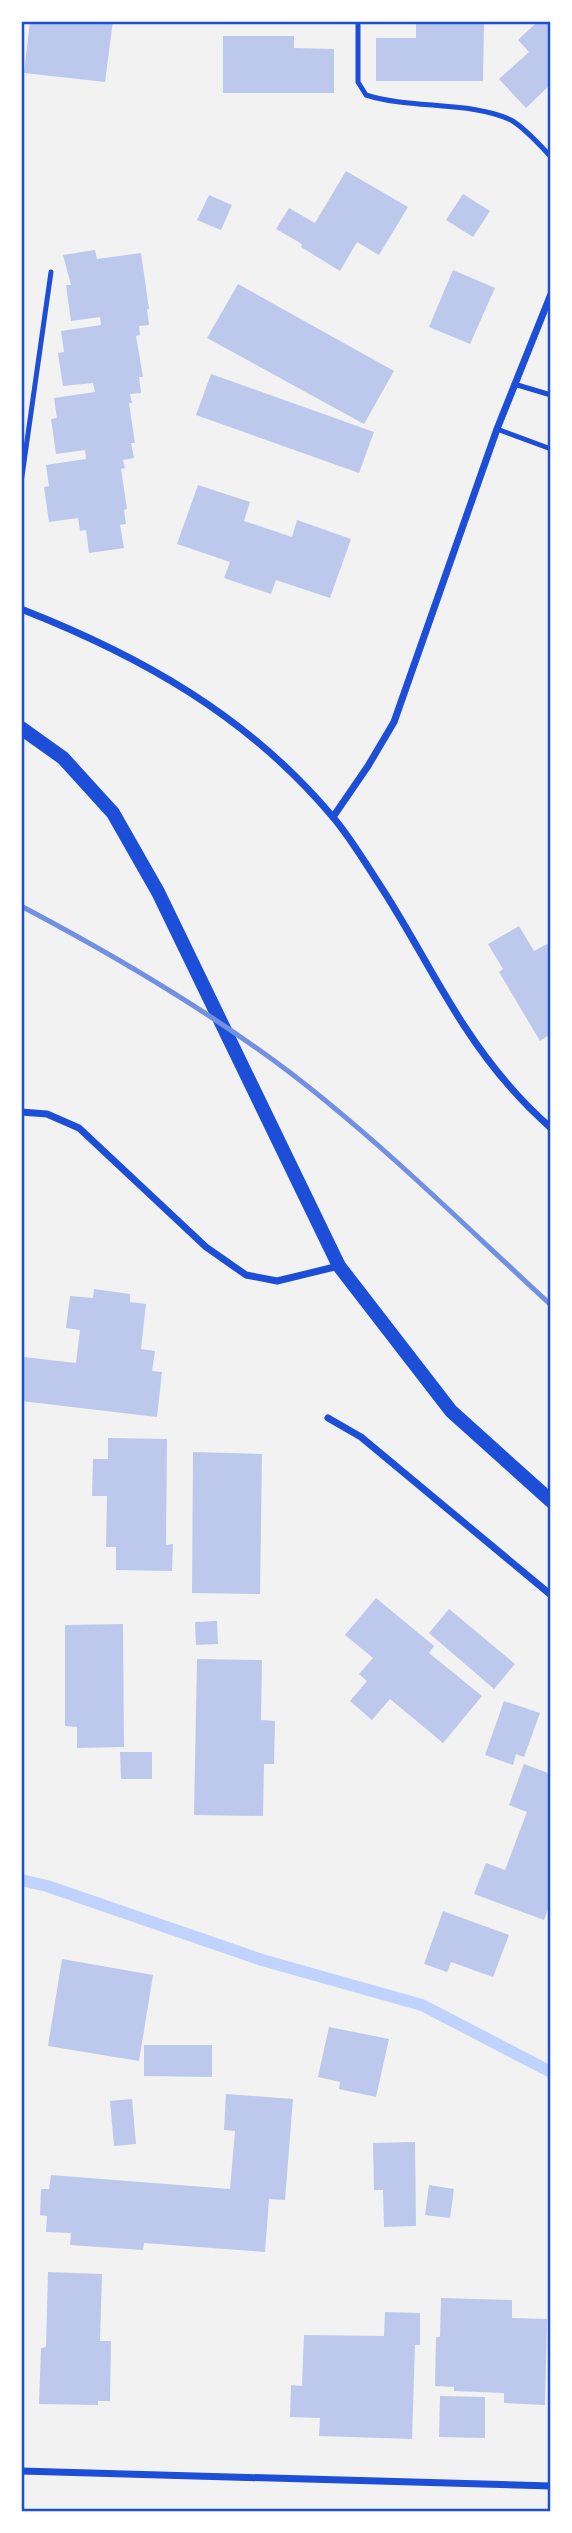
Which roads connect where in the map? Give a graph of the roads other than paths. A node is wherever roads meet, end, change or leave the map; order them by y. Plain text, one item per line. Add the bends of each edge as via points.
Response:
1 (358, 21) edge
2 (551, 157) edge
3 (51, 272) dead end
4 (551, 294) edge
5 (514, 384) junction
6 (551, 396) edge
7 (497, 429) junction
8 (551, 449) edge
9 (21, 483) edge
10 (21, 609) edge
11 (21, 728) edge
12 (332, 817) junction
13 (21, 1112) edge
14 (551, 1128) edge
15 (339, 1266) junction
16 (328, 1418) dead end
17 (551, 1501) edge
18 (551, 1595) edge
19 (21, 2471) edge
20 (551, 2486) edge

1 - 2 lane via 358,82 366,95 512,121
3 - 9 lane
4 - 5 street
5 - 6 lane
5 - 7 street
7 - 8 lane
7 - 12 street via 394,722
10 - 12 street via 71,628 198,696 242,727
11 - 15 main road via 63,758 113,813 158,892
12 - 14 street via 384,892 466,1029 511,1089
13 - 15 street via 47,1114 79,1128 205,1247 246,1275 278,1281
15 - 17 main road via 451,1411
16 - 18 street via 361,1437
19 - 20 street

